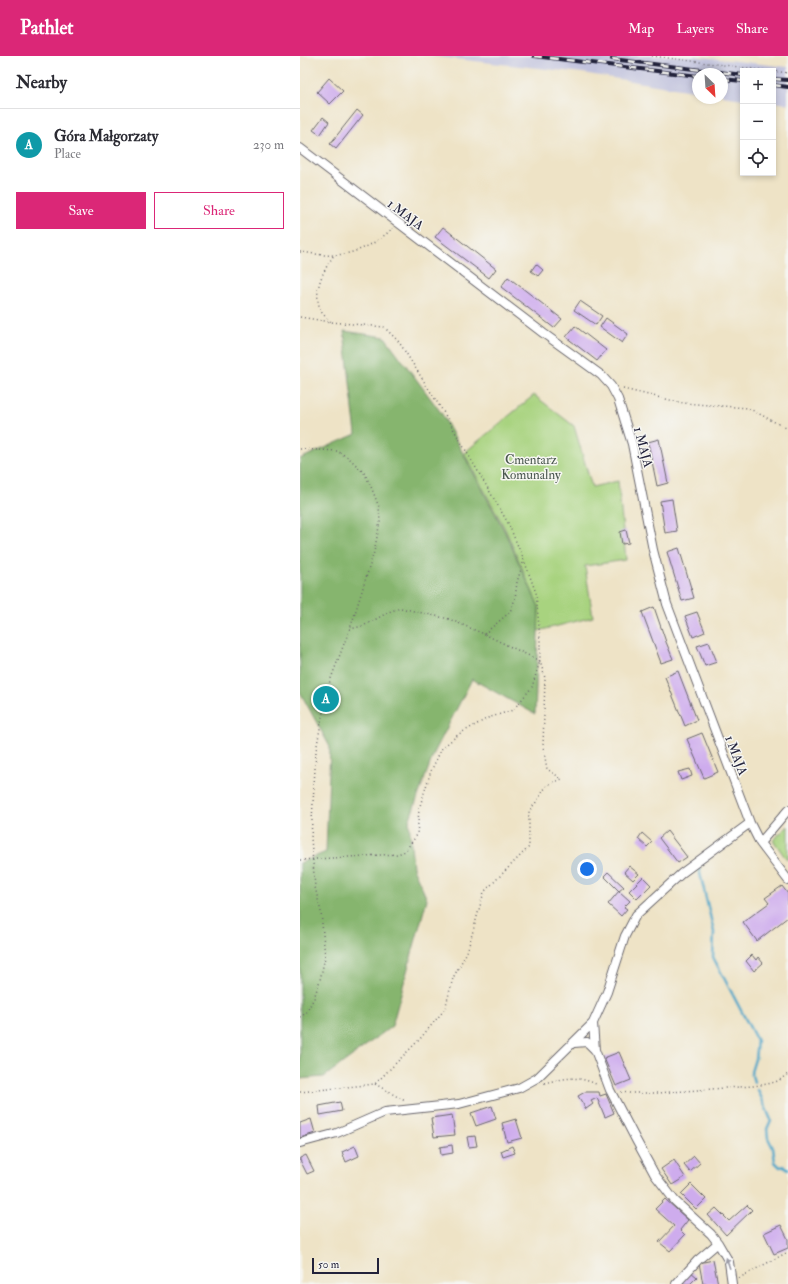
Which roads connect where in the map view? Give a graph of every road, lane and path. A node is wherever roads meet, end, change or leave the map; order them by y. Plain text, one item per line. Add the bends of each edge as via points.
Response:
1 (652, 56) edge
2 (748, 68) edge
3 (776, 72) edge
4 (788, 73) edge
5 (300, 148) edge
6 (398, 223) junction
7 (300, 252) edge
8 (334, 255) junction
9 (300, 316) edge
10 (331, 322) junction
11 (611, 386) junction
12 (788, 429) edge
13 (300, 448) edge
14 (524, 560) junction
15 (350, 629) junction
16 (484, 634) junction
17 (540, 661) junction
18 (788, 810) edge
19 (750, 823) junction
20 (760, 843) junction
21 (300, 860) edge
22 (312, 860) junction
23 (788, 880) edge
24 (300, 1016) edge
25 (593, 1023) junction
26 (574, 1042) junction
27 (595, 1050) junction
28 (788, 1074) edge
29 (375, 1084) junction
30 (541, 1084) dead end
31 (610, 1090) junction
32 (300, 1092) edge
33 (406, 1102) dead end
34 (300, 1143) edge
35 (718, 1243) junction
36 (788, 1252) edge
37 (732, 1283) edge
38 (676, 1284) edge

1 - 2 path
3 - 4 path
5 - 6 street, 1 MAJA
6 - 8 path via 372,244
6 - 11 street, 1 MAJA via 601,375
7 - 8 path
8 - 10 path via 319,283 318,298 321,311
9 - 10 path
10 - 14 path via 384,327 398,342 444,413 508,523
11 - 12 path via 683,403 748,408
11 - 19 street, 1 MAJA via 618,399 632,444 653,550 667,604
13 - 15 path via 337,451 349,458 365,474 379,506 380,522 374,552
14 - 16 path via 510,612
14 - 17 path via 536,593
15 - 16 path via 363,626 401,608 449,619
15 - 22 path via 327,689 316,751
16 - 17 path
17 - 22 path via 532,687 513,710 488,718 459,734 442,748 431,771 419,809 417,835 405,851 398,854
17 - 29 path via 545,678 543,746 547,768 562,780 547,785 529,811 529,848 484,892 466,952 453,978 445,1010 420,1040
18 - 20 street
19 - 20 street, 1 MAJA
19 - 25 street via 682,873 636,915 625,936 607,992
20 - 23 street, 1 MAJA
21 - 22 path
22 - 24 path via 321,912 324,957 314,998 306,1013
25 - 26 street
25 - 27 street
26 - 27 street via 586,1042
26 - 34 street via 537,1078 519,1088 459,1104 385,1112 337,1133
27 - 31 street
28 - 31 path via 778,1081 753,1086 657,1093
29 - 32 path
29 - 33 path
30 - 31 path via 570,1078 590,1081
31 - 35 street via 655,1175 675,1201
37 -> 35 street via 729,1262
35 - 38 street
36 - 37 path

